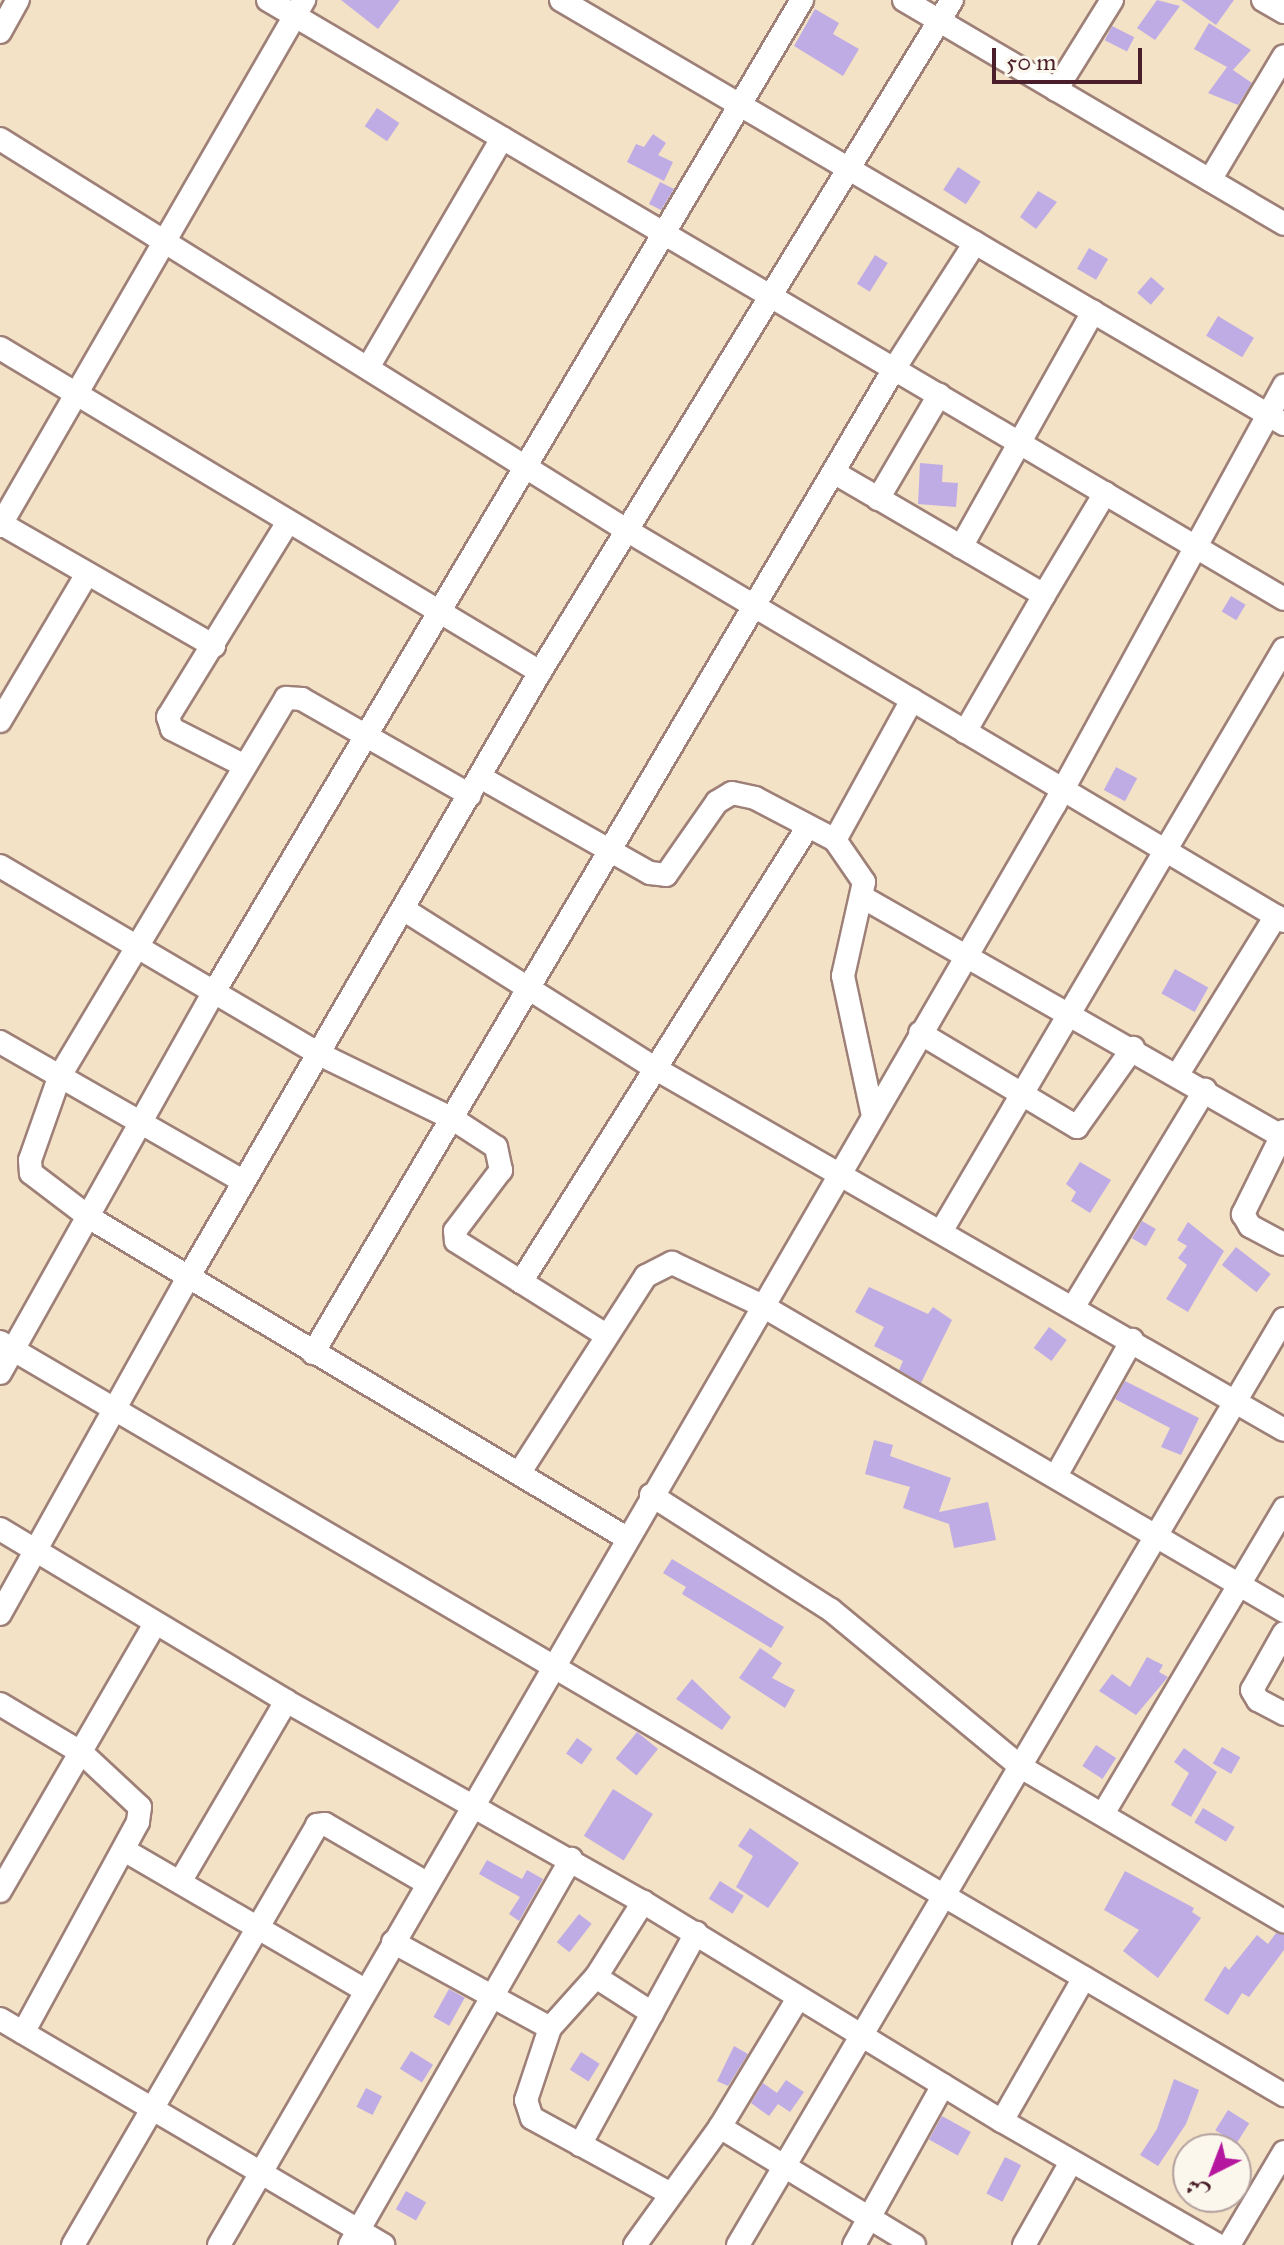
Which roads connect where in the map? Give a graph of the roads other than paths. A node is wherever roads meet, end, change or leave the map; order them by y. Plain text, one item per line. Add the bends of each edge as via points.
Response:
1 (18, 0) edge
2 (268, 0) edge
3 (561, 0) edge
4 (802, 0) edge
5 (904, 0) edge
6 (952, 0) edge
7 (1112, 0) edge
8 (1263, 0) edge
9 (299, 8) edge
10 (1284, 12) edge
11 (940, 21) junction
12 (0, 32) edge
13 (1284, 56) edge
14 (1056, 90) junction
15 (742, 106) junction
16 (502, 138) junction
17 (0, 139) edge
18 (849, 169) junction
19 (1210, 180) junction
20 (1284, 224) edge
21 (662, 232) junction
22 (167, 240) junction
23 (975, 243) junction
24 (770, 296) junction
25 (1093, 312) junction
26 (0, 348) edge
27 (369, 366) junction
28 (894, 369) junction
29 (1284, 386) edge
30 (77, 395) junction
31 (939, 395) junction
32 (1276, 419) edge
33 (1022, 444) junction
34 (526, 465) junction
35 (835, 473) junction
36 (1105, 493) junction
37 (878, 499) junction
38 (288, 522) junction
39 (1, 524) edge
40 (628, 531) junction
41 (1196, 546) junction
42 (961, 547) junction
43 (87, 574) junction
44 (1044, 595) junction
45 (1284, 599) edge
46 (756, 607) junction
47 (441, 611) junction
48 (214, 646) junction
49 (1284, 649) edge
50 (540, 672) junction
51 (912, 700) junction
52 (0, 721) edge
53 (965, 732) junction
54 (367, 736) junction
55 (245, 766) junction
56 (475, 786) junction
57 (1062, 790) junction
58 (807, 828) junction
59 (835, 840) junction
60 (1166, 849) junction
61 (611, 853) junction
62 (0, 866) edge
63 (864, 898) junction
64 (403, 909) junction
65 (1280, 919) edge
66 (136, 946) junction
67 (967, 954) junction
68 (529, 988) junction
69 (214, 992) junction
70 (1070, 1012) junction
71 (920, 1033) junction
72 (0, 1042) edge
73 (1133, 1048) junction
74 (317, 1053) junction
75 (656, 1069) junction
76 (1178, 1074) junction
77 (60, 1075) junction
78 (1205, 1090) junction
79 (1021, 1096) junction
80 (873, 1116) junction
81 (453, 1119) junction
82 (141, 1120) junction
83 (1282, 1133) edge
84 (840, 1173) junction
85 (243, 1181) junction
86 (90, 1218) junction
87 (942, 1230) junction
88 (1284, 1244) edge
89 (188, 1278) junction
90 (521, 1282) junction
91 (761, 1305) junction
92 (1074, 1306) junction
93 (1284, 1319) edge
94 (606, 1335) junction
95 (1132, 1340) junction
96 (7, 1346) edge
97 (313, 1353) junction
98 (0, 1373) edge
99 (1237, 1401) junction
100 (116, 1410) junction
101 (1284, 1430) edge
102 (520, 1472) junction
103 (1056, 1476) junction
104 (651, 1495) junction
105 (1284, 1509) edge
106 (0, 1529) edge
107 (1157, 1536) junction
108 (625, 1537) junction
109 (36, 1552) junction
110 (1240, 1584) junction
111 (1284, 1611) edge
112 (0, 1614) edge
113 (155, 1624) junction
114 (1284, 1633) edge
115 (553, 1666) junction
116 (286, 1701) junction
117 (0, 1704) edge
118 (1284, 1714) edge
119 (82, 1753) junction
120 (1021, 1767) junction
121 (472, 1806) junction
122 (1103, 1814) junction
123 (124, 1850) junction
124 (571, 1859) junction
125 (180, 1882) junction
126 (428, 1884) junction
127 (0, 1891) edge
128 (944, 1895) junction
129 (643, 1902) junction
130 (1284, 1921) edge
131 (258, 1928) junction
132 (696, 1933) junction
133 (393, 1942) junction
134 (596, 1977) junction
135 (1084, 1978) junction
136 (365, 1990) junction
137 (492, 1995) junction
138 (798, 1998) junction
139 (652, 2013) junction
140 (0, 2019) edge
141 (550, 2028) junction
142 (23, 2033) junction
143 (861, 2036) junction
144 (943, 2085) junction
145 (1284, 2095) edge
146 (151, 2111) junction
147 (1002, 2121) junction
148 (720, 2127) junction
149 (580, 2145) junction
150 (1284, 2152) edge
151 (1071, 2162) junction
152 (783, 2169) junction
153 (260, 2175) junction
154 (669, 2193) junction
155 (870, 2217) junction
156 (354, 2238) edge
157 (73, 2245) edge
158 (219, 2245) edge
159 (383, 2245) edge
160 (635, 2245) edge
161 (738, 2245) edge
162 (854, 2245) edge
163 (914, 2245) edge
164 (1024, 2245) edge
165 (1218, 2245) edge
166 (1229, 2245) edge

1 - 12 street
2 - 9 street
3 - 15 street
4 - 15 street
5 - 11 street
6 - 11 street
7 - 14 street
8 - 10 street
9 - 16 street
9 - 22 street
11 - 14 street
11 - 18 street
13 - 19 street
14 - 19 street
15 - 18 street
15 - 21 street
16 - 21 street
16 - 27 street
17 - 22 street
18 - 23 street
18 - 24 street
19 - 20 street
21 - 24 street
21 - 34 street
22 - 27 street
22 - 30 street
23 - 25 street
23 - 28 street
24 - 28 street
24 - 40 street
25 - 32 street
25 - 33 street
26 - 30 street
27 - 34 street
28 - 31 street
28 - 35 street
29 - 32 street
30 - 38 street
30 - 39 street
31 - 33 street
31 - 37 street
32 - 41 street
33 - 36 street
33 - 42 street
34 - 40 street
34 - 47 street
35 - 37 street
35 - 46 street
36 - 41 street
36 - 44 street
37 - 42 street
38 - 47 street
38 - 48 street
39 - 43 street
40 - 46 street
40 - 50 street
41 - 45 street
41 - 57 street
42 - 44 street
43 - 48 street
43 - 52 street
44 - 53 street
46 - 51 street
46 - 61 street
47 - 50 street
47 - 54 street
48 - 55 street via 168,717 172,729
49 - 60 street
50 - 56 street
51 - 53 street
51 - 59 street
53 - 57 street
54 - 55 street via 302,699 286,698
54 - 56 street
54 - 69 street
55 - 66 street
56 - 61 street
56 - 64 street
57 - 60 street
57 - 67 street
58 - 59 street
58 - 61 street via 755,798 732,793 717,802 666,875
58 - 75 street
59 - 63 street via 860,869
60 - 65 street
60 - 70 street
61 - 68 street
62 - 66 street
63 - 67 street
63 - 80 street via 843,976
64 - 68 street
64 - 74 street
65 - 76 street
66 - 69 street
66 - 77 street
67 - 70 street
67 - 71 street
68 - 75 street
68 - 81 street
69 - 74 street
69 - 82 street
70 - 73 street
70 - 79 street
71 - 79 street
71 - 80 street
72 - 77 street
73 - 76 street
73 - 79 street via 1077,1127
74 - 81 street
74 - 85 street
75 - 84 street
75 - 90 street
76 - 78 street
77 - 82 street
77 - 86 street via 30,1160 31,1173
78 - 83 street
78 - 92 street
79 - 87 street
80 - 84 street
81 - 90 street via 496,1147 502,1159 501,1170 455,1231 456,1241
81 - 97 street
82 - 85 street
82 - 86 street
83 - 88 street via 1243,1214 1250,1226
84 - 87 street
84 - 91 street
85 - 89 street
86 - 89 street
86 - 96 street
87 - 92 street
89 - 97 street
89 - 100 street
90 - 94 street
91 - 94 street via 672,1263 658,1266
91 - 103 street
91 - 104 street
92 - 95 street
93 - 99 street
94 - 102 street
95 - 99 street
95 - 103 street
96 - 98 street
96 - 100 street
97 - 102 street
99 - 101 street
99 - 107 street
100 - 109 street
100 - 115 street
102 - 108 street
103 - 107 street
104 - 108 street
104 - 120 street via 831,1610
105 - 110 street
106 - 109 street
107 - 110 street
107 - 120 street
108 - 115 street
109 - 112 street
109 - 113 street
110 - 111 street
110 - 122 street
113 - 116 street
113 - 119 street
114 - 118 street via 1252,1690 1258,1700
115 - 121 street
115 - 128 street
116 - 121 street
116 - 125 street
117 - 119 street
119 - 123 street via 140,1807
119 - 127 street
120 - 122 street
120 - 128 street
121 - 124 street
121 - 126 street
122 - 130 street
123 - 125 street
123 - 142 street
124 - 129 street
124 - 137 street
125 - 131 street
126 - 131 street via 325,1824 317,1825
126 - 133 street
128 - 135 street
128 - 143 street
129 - 132 street
129 - 134 street
131 - 136 street
131 - 146 street
132 - 138 street
132 - 139 street
133 - 136 street
133 - 137 street
134 - 139 street
134 - 141 street
135 - 145 street
135 - 147 street
136 - 153 street
137 - 141 street
137 - 156 street
138 - 143 street
138 - 148 street
139 - 149 street
140 - 142 street
141 - 149 street via 526,2110
142 - 146 street
143 - 144 street
143 - 152 street
144 - 147 street
144 - 155 street
146 - 153 street
146 - 157 street
147 - 151 street
148 - 152 street
148 - 154 street
149 - 154 street
150 - 166 street
151 - 164 street
151 - 165 street
152 - 155 street
152 - 161 street
153 - 156 street
153 - 158 street
154 - 160 street
155 - 162 street
155 - 163 street
156 - 159 street

